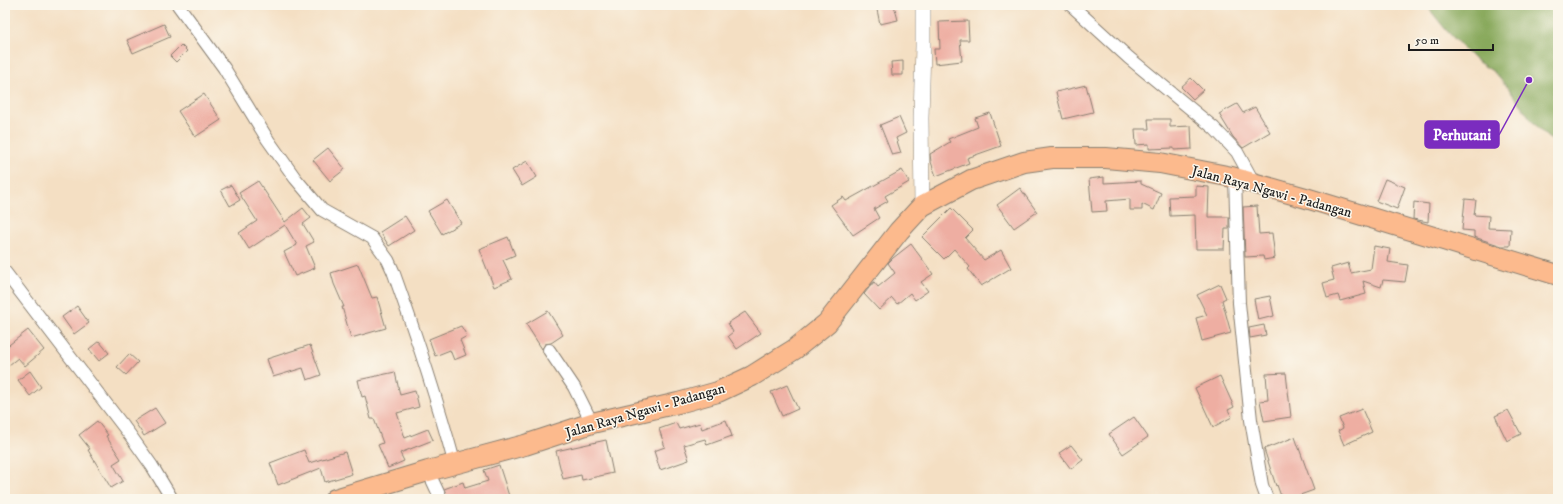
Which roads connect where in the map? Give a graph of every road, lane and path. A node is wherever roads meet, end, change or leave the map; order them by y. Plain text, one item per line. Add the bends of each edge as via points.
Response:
1 (178, 5) edge
2 (923, 5) edge
3 (1071, 5) edge
4 (1235, 178) junction
5 (1254, 183) junction
6 (922, 206) junction
7 (5, 272) edge
8 (1558, 275) edge
9 (549, 350) dead end
10 (592, 423) junction
11 (455, 465) junction
12 (428, 471) junction
13 (172, 499) edge
14 (335, 499) edge
15 (441, 499) edge
16 (1267, 499) edge

1 - 11 street via 224,68 268,140 295,178 322,210 372,238 388,260 423,355
2 - 6 street
3 - 5 street via 1129,58 1214,128 1237,152
4 - 5 highway, Jalan Raya Ngawi - Padangan
4 - 6 highway, Jalan Raya Ngawi - Padangan via 1133,160 1052,158 1024,162 971,180
4 - 16 street via 1240,303 1251,420 1262,485
5 - 8 highway, Jalan Raya Ngawi - Padangan
6 - 10 highway, Jalan Raya Ngawi - Padangan via 895,236 827,323 795,349 752,376 718,392
7 - 13 street via 130,435
9 - 10 street via 574,387
10 - 11 highway, Jalan Raya Ngawi - Padangan
11 - 12 highway, Jalan Raya Ngawi - Padangan
12 - 14 highway, Jalan Raya Ngawi - Padangan
12 - 15 street

